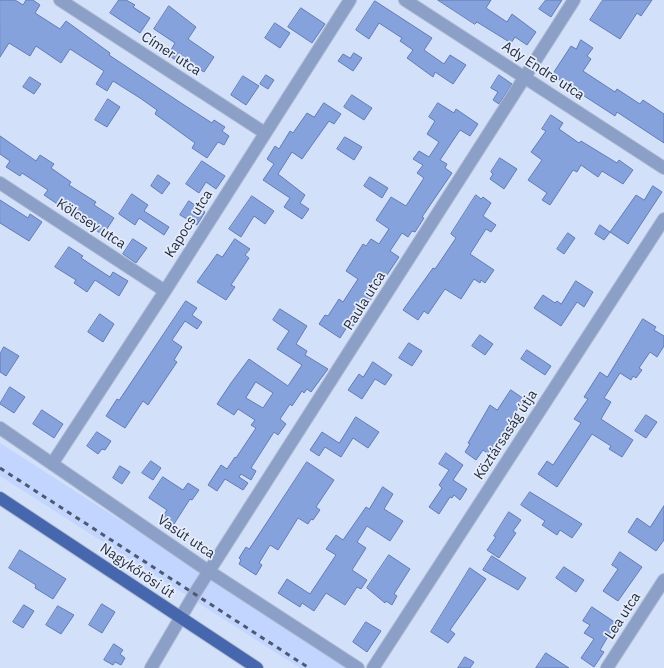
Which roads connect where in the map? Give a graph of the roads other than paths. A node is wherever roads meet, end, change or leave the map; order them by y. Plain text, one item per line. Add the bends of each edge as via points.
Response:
1 (60, 0) edge
2 (350, 0) edge
3 (405, 0) edge
4 (574, 0) edge
5 (524, 76) junction
6 (265, 133) junction
7 (664, 168) edge
8 (0, 183) edge
9 (664, 219) edge
10 (165, 291) junction
11 (0, 428) edge
12 (52, 464) junction
13 (0, 498) edge
14 (209, 570) junction
15 (664, 580) edge
16 (181, 618) junction
17 (151, 668) edge
18 (257, 668) edge
19 (358, 668) edge
20 (373, 668) edge
21 (607, 668) edge

1 - 6 street, Címer utca
2 - 6 street, Kapocs utca
3 - 5 street, Ady Endre utca
4 - 5 street, Paula utca
5 - 7 street, Ady Endre utca
5 - 14 street, Paula utca via 372,319
6 - 10 street, Kapocs utca
8 - 10 street, Kölcsey utca
9 - 20 street, Köztársaság útja
10 - 12 street, Kapocs utca
11 - 12 street, Vasút utca
12 - 14 street, Vasút utca
13 - 16 main road, Nagykőrösi út
14 - 16 street, Paula utca
14 - 19 street, Vasút utca
15 - 21 street, Lea utca
16 - 17 street, Paula utca
16 - 18 main road, Nagykőrösi út

